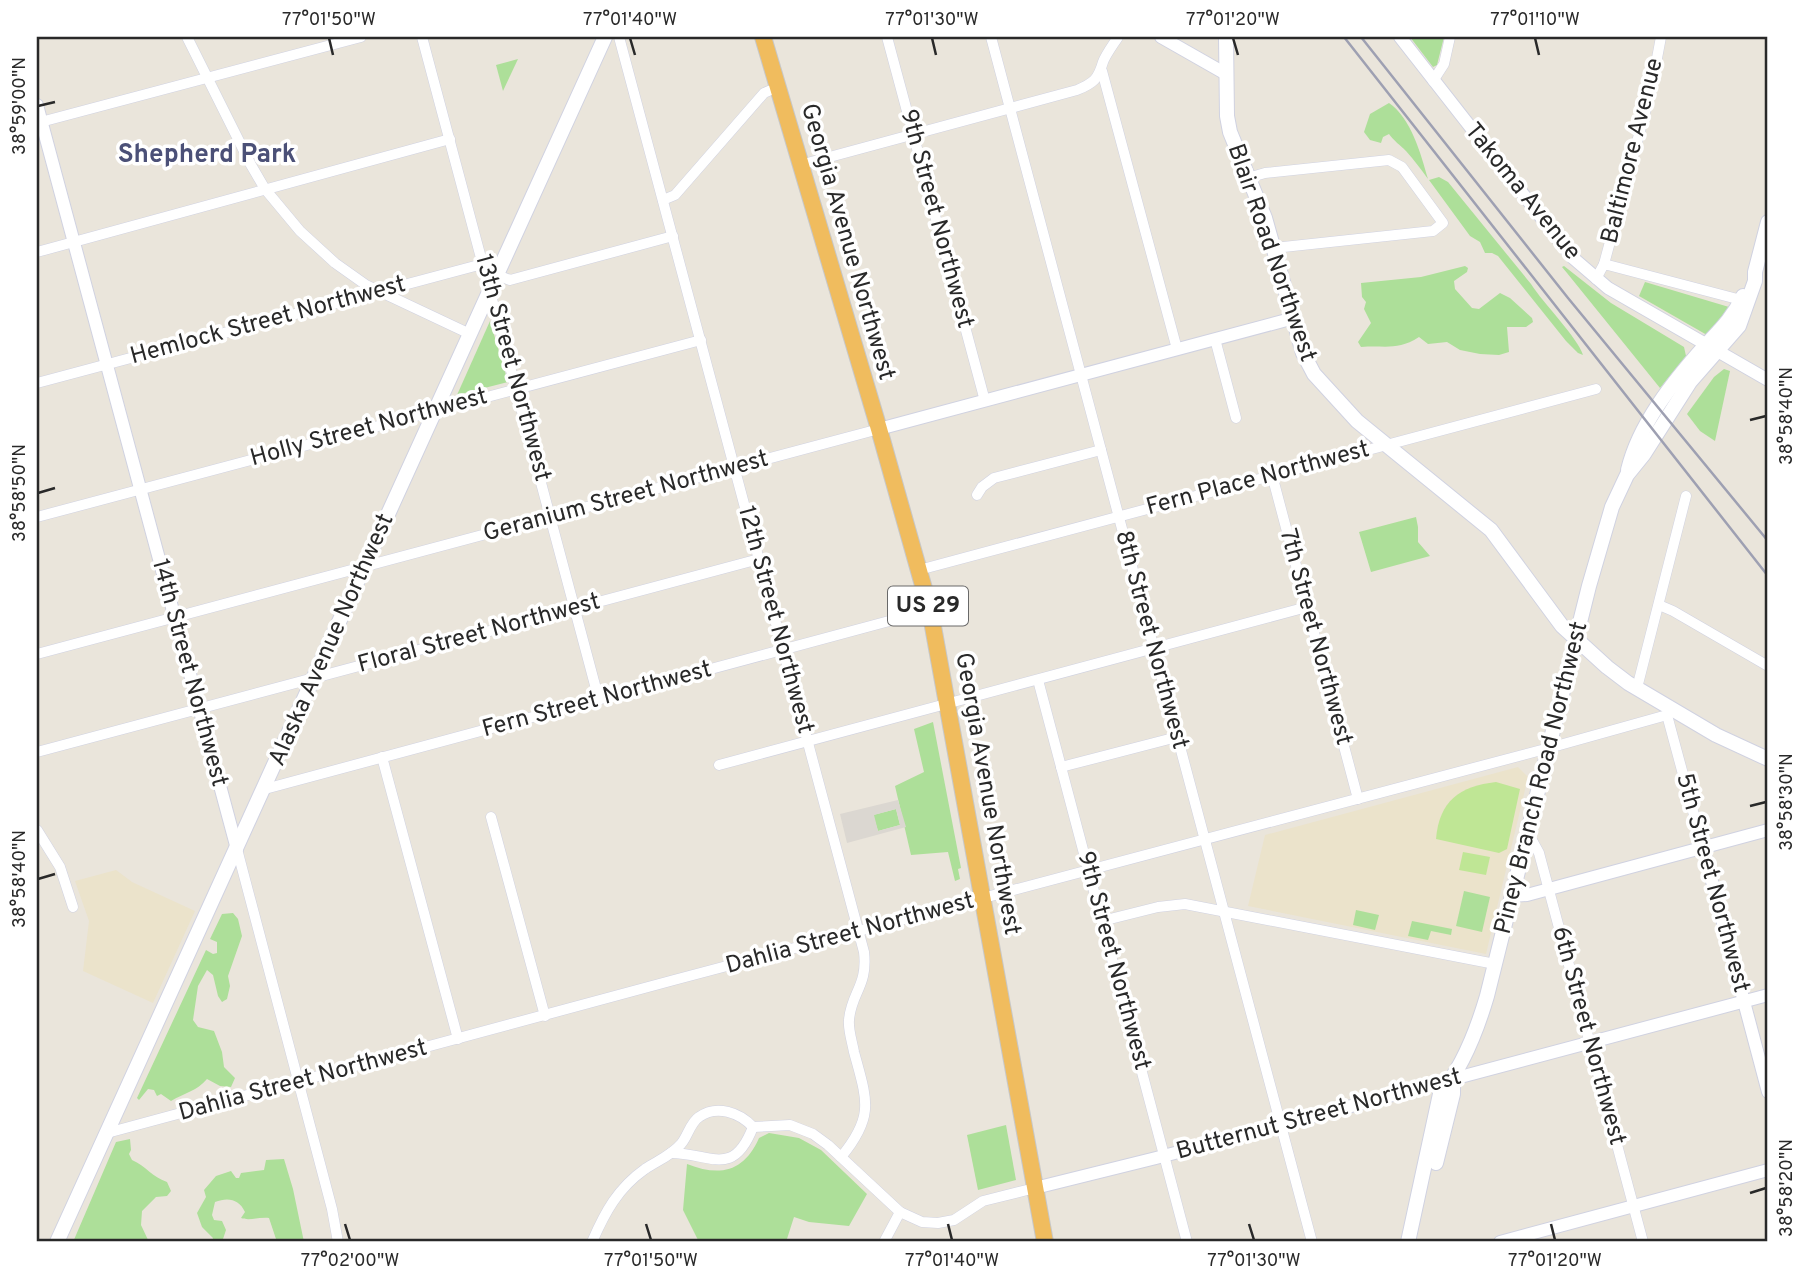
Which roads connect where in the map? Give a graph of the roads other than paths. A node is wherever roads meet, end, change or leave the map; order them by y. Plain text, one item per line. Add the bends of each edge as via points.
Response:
1 (187, 37) edge
2 (361, 37) edge
3 (422, 37) edge
4 (606, 37) edge
5 (619, 37) edge
6 (763, 37) edge
7 (887, 37) edge
8 (990, 37) edge
9 (1118, 37) edge
10 (1161, 37) edge
11 (1226, 37) edge
12 (1400, 37) edge
13 (1450, 37) edge
14 (1661, 37) edge
15 (1102, 71) junction
16 (1226, 74) junction
17 (208, 77) junction
18 (1433, 81) junction
19 (778, 87) junction
20 (37, 104) edge
21 (1010, 108) junction
22 (39, 122) edge
23 (913, 135) junction
24 (450, 139) junction
25 (800, 165) junction
26 (1248, 178) junction
27 (265, 189) junction
28 (663, 200) junction
29 (1768, 222) edge
30 (673, 236) junction
31 (74, 242) junction
32 (1274, 248) junction
33 (37, 252) edge
34 (484, 264) junction
35 (1604, 264) junction
36 (498, 272) junction
37 (1596, 279) junction
38 (491, 290) junction
39 (378, 291) junction
40 (1745, 301) junction
41 (1294, 318) junction
42 (470, 334) junction
43 (1215, 339) junction
44 (701, 340) junction
45 (1712, 348) junction
46 (1177, 349) junction
47 (106, 364) junction
48 (1081, 375) junction
49 (1768, 380) edge
50 (37, 383) edge
51 (517, 389) junction
52 (1596, 389) dead end
53 (985, 401) junction
54 (436, 411) junction
55 (1236, 418) dead end
56 (879, 429) junction
57 (1386, 445) junction
58 (1101, 450) junction
59 (735, 468) junction
60 (1272, 475) junction
61 (140, 490) junction
62 (977, 495) dead end
63 (1686, 496) dead end
64 (1119, 516) junction
65 (37, 517) edge
66 (551, 517) junction
67 (760, 559) junction
68 (365, 567) junction
69 (919, 570) junction
70 (1659, 605) junction
71 (1307, 607) junction
72 (575, 608) junction
73 (930, 610) junction
74 (174, 618) junction
75 (1577, 640) junction
76 (1154, 648) junction
77 (784, 650) junction
78 (37, 654) edge
79 (1768, 666) edge
80 (314, 678) junction
81 (1038, 680) junction
82 (1637, 688) junction
83 (599, 700) junction
84 (947, 704) junction
85 (199, 709) junction
86 (1670, 712) junction
87 (1177, 737) junction
88 (807, 741) junction
89 (1549, 748) junction
90 (37, 752) edge
91 (382, 758) junction
92 (1768, 759) edge
93 (719, 765) dead end
94 (1061, 767) junction
95 (265, 789) junction
96 (1359, 799) junction
97 (491, 817) dead end
98 (37, 830) edge
99 (1768, 830) edge
100 (1528, 833) junction
101 (1205, 840) junction
102 (237, 849) junction
103 (1704, 852) junction
104 (1089, 871) junction
105 (1549, 889) junction
106 (1512, 896) junction
107 (983, 899) junction
108 (73, 907) dead end
109 (1224, 910) junction
110 (1102, 922) junction
111 (858, 932) junction
112 (1495, 964) junction
113 (1768, 995) edge
114 (1744, 1001) junction
115 (545, 1016) junction
116 (458, 1039) junction
117 (1590, 1043) junction
118 (1453, 1079) junction
119 (298, 1083) junction
120 (1768, 1092) edge
121 (1281, 1125) junction
122 (753, 1127) junction
123 (107, 1133) junction
124 (684, 1139) junction
125 (671, 1153) junction
126 (691, 1155) junction
127 (1164, 1156) junction
128 (841, 1157) junction
129 (1768, 1170) edge
130 (1035, 1188) junction
131 (1633, 1206) junction
132 (900, 1212) junction
133 (57, 1242) edge
134 (338, 1242) edge
135 (592, 1242) edge
136 (884, 1242) edge
137 (1045, 1242) edge
138 (1188, 1242) edge
139 (1312, 1242) edge
140 (1408, 1242) edge
141 (1417, 1242) edge
142 (1500, 1242) edge
143 (1643, 1242) edge

1 - 17 street
2 - 17 street
3 - 24 street, 13th Street Northwest
4 - 36 main road, Alaska Avenue Northwest
5 - 28 street, 12th Street Northwest
6 - 19 highway, Georgia Avenue Northwest / US 29
7 - 23 street, 9th Street Northwest
8 - 21 street, 8th Street Northwest
9 - 15 street
10 - 16 street
11 - 16 main road, Blair Road Northwest
12 - 18 street, Takoma Avenue
13 - 18 street via 1444,64
14 - 35 street, Baltimore Avenue
15 - 21 street via 1077,90
15 - 46 street
16 - 26 main road, Blair Road Northwest via 1230,132
17 - 22 street
17 - 27 street
18 - 37 street, Takoma Avenue via 1573,258
19 - 25 highway, Georgia Avenue Northwest / US 29
19 - 28 street via 767,90 675,195
20 - 22 street, 14th Street Northwest
21 - 23 street
21 - 48 street, 8th Street Northwest
22 - 31 street, 14th Street Northwest
23 - 25 street
23 - 53 street, 9th Street Northwest
24 - 27 street
24 - 34 street, 13th Street Northwest
25 - 56 highway, Georgia Avenue Northwest / US 29
26 - 32 main road, Blair Road Northwest
26 - 32 street via 1389,160 1402,167 1443,223 1433,231
27 - 31 street
27 - 39 street via 317,248
28 - 30 street, 12th Street Northwest
29 - 40 main road, Piney Branch Road Northwest via 1755,281
30 - 36 street via 510,279
30 - 44 street, 12th Street Northwest
31 - 33 street
31 - 47 street, 14th Street Northwest
32 - 41 main road, Blair Road Northwest
34 - 36 street
34 - 38 street, 13th Street Northwest
34 - 39 street, Hemlock Street Northwest
35 - 37 street, Takoma Avenue
35 - 40 street, Takoma Avenue
36 - 38 main road, Alaska Avenue Northwest
37 - 45 street
38 - 42 main road, Alaska Avenue Northwest
38 - 51 street, 13th Street Northwest
39 - 42 street
39 - 47 street, Hemlock Street Northwest
40 - 45 main road, Piney Branch Road Northwest via 1739,326
41 - 43 street, Geranium Street Northwest
41 - 57 main road, Blair Road Northwest via 1314,374 1351,416
42 - 54 main road, Alaska Avenue Northwest
43 - 46 street, Geranium Street Northwest
43 - 55 street
44 - 51 street, Holly Street Northwest
44 - 59 street, 12th Street Northwest
45 - 49 street
45 - 75 main road, Piney Branch Road Northwest via 1627,474 1609,516
46 - 48 street, Geranium Street Northwest
47 - 50 street, Hemlock Street Northwest
47 - 61 street, 14th Street Northwest
48 - 53 street, Geranium Street Northwest
48 - 58 street, 8th Street Northwest
51 - 54 street, Holly Street Northwest
51 - 66 street, 13th Street Northwest
52 - 57 street, Fern Place Northwest
53 - 56 street, Geranium Street Northwest
54 - 61 street, Holly Street Northwest
54 - 68 main road, Alaska Avenue Northwest
56 - 59 street, Geranium Street Northwest
56 - 69 highway, Georgia Avenue Northwest / US 29
57 - 60 street, Fern Place Northwest
57 - 75 main road, Blair Road Northwest via 1491,530
58 - 62 street via 994,478
58 - 64 street, 8th Street Northwest
59 - 66 street, Geranium Street Northwest
59 - 67 street, 12th Street Northwest
60 - 64 street, Fern Place Northwest
60 - 71 street, 7th Street Northwest
61 - 65 street, Holly Street Northwest
61 - 74 street, 14th Street Northwest
63 - 70 street
64 - 69 street, Fern Place Northwest
64 - 76 street, 8th Street Northwest
66 - 68 street, Geranium Street Northwest
66 - 72 street, 13th Street Northwest
67 - 72 street, Floral Street Northwest
67 - 77 street, 12th Street Northwest
68 - 74 street, Geranium Street Northwest
68 - 80 main road, Alaska Avenue Northwest
69 - 73 highway, Georgia Avenue Northwest / US 29
70 - 79 street
70 - 82 street
71 - 76 street
71 - 96 street, 7th Street Northwest
72 - 80 street, Floral Street Northwest
72 - 83 street, 13th Street Northwest
73 - 77 street, Fern Street Northwest
73 - 84 highway, Georgia Avenue Northwest / US 29
74 - 78 street, Geranium Street Northwest
74 - 85 street, 14th Street Northwest
75 - 82 main road, Blair Road Northwest
75 - 89 main road, Piney Branch Road Northwest
76 - 81 street
76 - 87 street, 8th Street Northwest
77 - 83 street, Fern Street Northwest
77 - 88 street, 12th Street Northwest
80 - 85 street, Floral Street Northwest
80 - 95 main road, Alaska Avenue Northwest
81 - 84 street
81 - 94 street, 9th Street Northwest
82 - 86 main road, Blair Road Northwest
83 - 91 street, Fern Street Northwest
84 - 88 street
84 - 107 highway, Georgia Avenue Northwest / US 29
85 - 90 street, Floral Street Northwest
85 - 102 street, 14th Street Northwest
86 - 89 street, Dahlia Street Northwest
86 - 92 main road, Blair Road Northwest
86 - 103 street, 5th Street Northwest
87 - 94 street
87 - 101 street, 8th Street Northwest
88 - 93 street
88 - 111 street, 12th Street Northwest
89 - 96 street, Dahlia Street Northwest
89 - 100 main road, Piney Branch Road Northwest
91 - 95 street, Fern Street Northwest
91 - 116 street
94 - 104 street, 9th Street Northwest
95 - 102 main road, Alaska Avenue Northwest
96 - 101 street, Dahlia Street Northwest
97 - 115 street
98 - 108 street via 63,873
99 - 103 street
100 - 105 street, 6th Street Northwest
100 - 106 main road, Piney Branch Road Northwest
101 - 104 street, Dahlia Street Northwest
101 - 109 street, 8th Street Northwest
102 - 119 street, 14th Street Northwest
102 - 123 main road, Alaska Avenue Northwest
103 - 105 street
103 - 114 street, 5th Street Northwest
104 - 107 street, Dahlia Street Northwest
104 - 110 street, 9th Street Northwest
105 - 106 street
105 - 117 street, 6th Street Northwest
106 - 112 main road, Piney Branch Road Northwest
107 - 111 street, Dahlia Street Northwest
107 - 130 highway, Georgia Avenue Northwest / US 29
109 - 110 street via 1176,904
109 - 112 street
109 - 121 street, 8th Street Northwest
110 - 127 street, 9th Street Northwest
111 - 115 street, Dahlia Street Northwest
111 - 128 street, 12th Street Northwest via 865,972 849,1026 866,1109 860,1132
112 - 118 main road, Piney Branch Road Northwest via 1481,1016
113 - 114 street, Butternut Street Northwest
114 - 117 street, Butternut Street Northwest
114 - 120 street, 5th Street Northwest
115 - 116 street, Dahlia Street Northwest
116 - 119 street, Dahlia Street Northwest
117 - 118 street, Butternut Street Northwest
117 - 131 street, 6th Street Northwest
118 - 121 street, Butternut Street Northwest
118 - 140 main road, Piney Branch Road Northwest via 1440,1094
118 - 141 main road, Piney Branch Road Northwest
119 - 123 street, Dahlia Street Northwest
119 - 134 street, 14th Street Northwest
121 - 127 street, Butternut Street Northwest
121 - 139 street, 8th Street Northwest
122 - 124 street via 745,1118 714,1111 698,1117
122 - 126 street via 733,1156 710,1160
122 - 128 street, Butternut Street Northwest via 777,1124 799,1128
123 - 133 main road, Alaska Avenue Northwest
124 - 125 street
124 - 126 street
125 - 126 street
125 - 135 street via 641,1172 614,1198
127 - 130 street, Butternut Street Northwest
127 - 138 street, 9th Street Northwest
128 - 132 street, Butternut Street Northwest
129 - 131 street
130 - 132 street, Butternut Street Northwest via 983,1201 946,1222 922,1222
130 - 137 highway, Georgia Avenue Northwest / US 29
131 - 142 street
131 - 143 street, 6th Street Northwest
132 - 136 street

